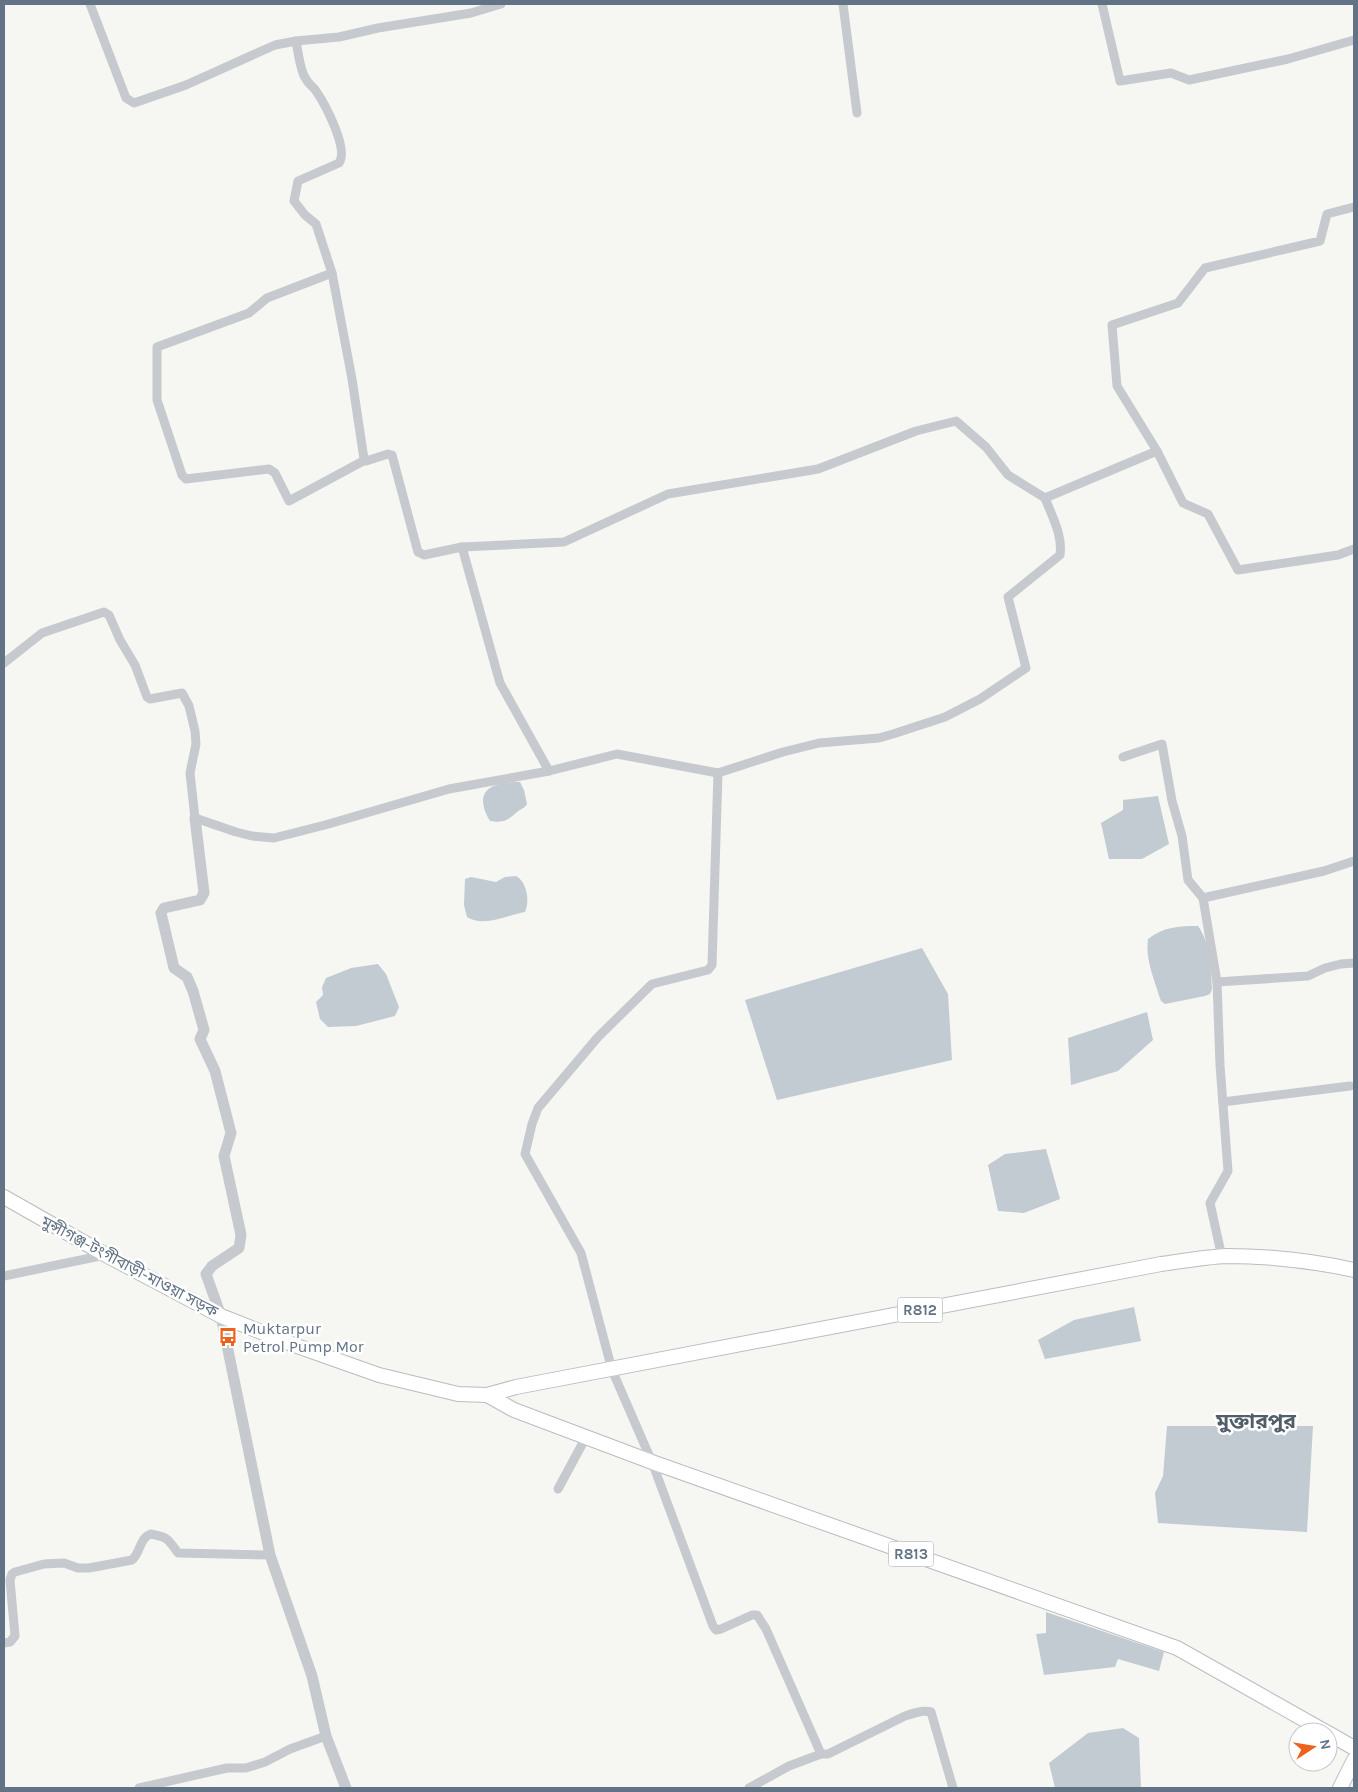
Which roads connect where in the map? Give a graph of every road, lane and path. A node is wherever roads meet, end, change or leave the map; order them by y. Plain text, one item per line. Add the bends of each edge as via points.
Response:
1 (90, 4) edge
2 (501, 4) edge
3 (843, 4) edge
4 (1102, 4) edge
5 (1354, 40) edge
6 (296, 41) junction
7 (857, 113) dead end
8 (1354, 207) edge
9 (332, 273) junction
10 (1157, 451) junction
11 (365, 460) junction
12 (1045, 498) junction
13 (462, 547) junction
14 (1354, 549) edge
15 (4, 663) edge
16 (1123, 757) dead end
17 (549, 771) junction
18 (718, 773) junction
19 (195, 818) junction
20 (1354, 861) edge
21 (1203, 898) junction
22 (1354, 963) edge
23 (1217, 982) junction
24 (1350, 1086) dead end
25 (1224, 1102) junction
26 (4, 1198) edge
27 (106, 1255) junction
28 (1228, 1256) junction
29 (1354, 1270) edge
30 (4, 1276) edge
31 (221, 1316) junction
32 (612, 1370) junction
33 (488, 1395) junction
34 (586, 1437) junction
35 (652, 1462) junction
36 (558, 1490) dead end
37 (270, 1555) junction
38 (4, 1643) edge
39 (1308, 1722) edge
40 (326, 1736) junction
41 (1338, 1739) edge
42 (1354, 1748) edge
43 (821, 1754) junction
44 (1354, 1760) edge
45 (139, 1788) edge
46 (346, 1788) edge
47 (749, 1788) edge
48 (953, 1788) edge
49 (1340, 1788) edge

1 - 6 street via 126,98 134,103 186,85 275,45
2 - 6 street via 471,14 339,37
3 - 7 street
4 - 5 street via 1120,81 1171,73 1190,80 1288,59
6 - 9 street via 304,76 322,100 339,140 339,163 298,181 294,201 316,224
8 - 10 street via 1327,214 1320,241 1205,268 1178,303 1112,325 1117,386
9 - 11 street
9 - 11 street via 267,298 249,313 157,347 156,400 186,479 269,468 275,473 289,501
10 - 12 street
10 - 14 street via 1183,503 1208,514 1238,570 1338,555
11 - 13 street via 392,454 418,552 424,555
12 - 13 street via 1008,475 986,447 956,421 916,431 818,469 668,494 564,542
12 - 18 street via 1057,529 1060,555 1008,596 1026,664 1023,671 980,700 893,734 819,743
13 - 17 street via 500,683
15 - 19 street via 42,633 104,612 109,614 136,665 147,697 182,693 190,706 196,744 190,772
16 - 21 street via 1162,744 1188,880
17 - 18 street via 617,754
17 - 19 street via 449,789 274,838 244,834
18 - 32 street via 712,965 708,970 652,984 598,1037 538,1108 525,1154 581,1253
19 - 31 street via 204,893 200,900 164,908 161,917 174,968 187,976 193,991 204,1030 200,1039 215,1071 231,1133 224,1156 241,1235 238,1248 206,1274
20 - 21 street via 1324,871
21 - 23 street
22 - 23 street via 1325,968 1308,976
23 - 25 street via 1218,1048
24 - 25 street
25 - 28 street via 1223,1130 1228,1171 1210,1203 1222,1253
26 - 27 main road, মুন্সীগঞ্জ-টংগীবাড়ী-মাওয়া সড়ক / R812
27 - 30 street
27 - 31 main road, মুন্সীগঞ্জ-টংগীবাড়ী-মাওয়া সড়ক / R812
28 - 29 main road, R812 via 1305,1262
28 - 32 main road, R812 via 1161,1264
31 - 33 main road, মুন্সীগঞ্জ-টংগীবাড়ী-মাওয়া সড়ক / R812 via 379,1375 458,1394
31 - 37 street
32 - 33 main road, R812
32 - 35 street
33 - 34 main road, R813 via 514,1410
34 - 35 main road, R813
34 - 36 street
35 - 39 main road, R813 via 1177,1648
35 - 43 street via 713,1626 716,1630 752,1615 759,1617
37 - 38 street via 178,1553 170,1540 151,1534 142,1540 132,1560 89,1568 64,1563 44,1564 15,1572 10,1580 15,1636
37 - 40 street via 312,1676
40 - 45 street via 246,1768 227,1768
40 - 46 street
41 - 42 main road, R813
43 - 47 street via 789,1766
43 - 48 street via 828,1754 905,1716 931,1712
44 - 49 main road

